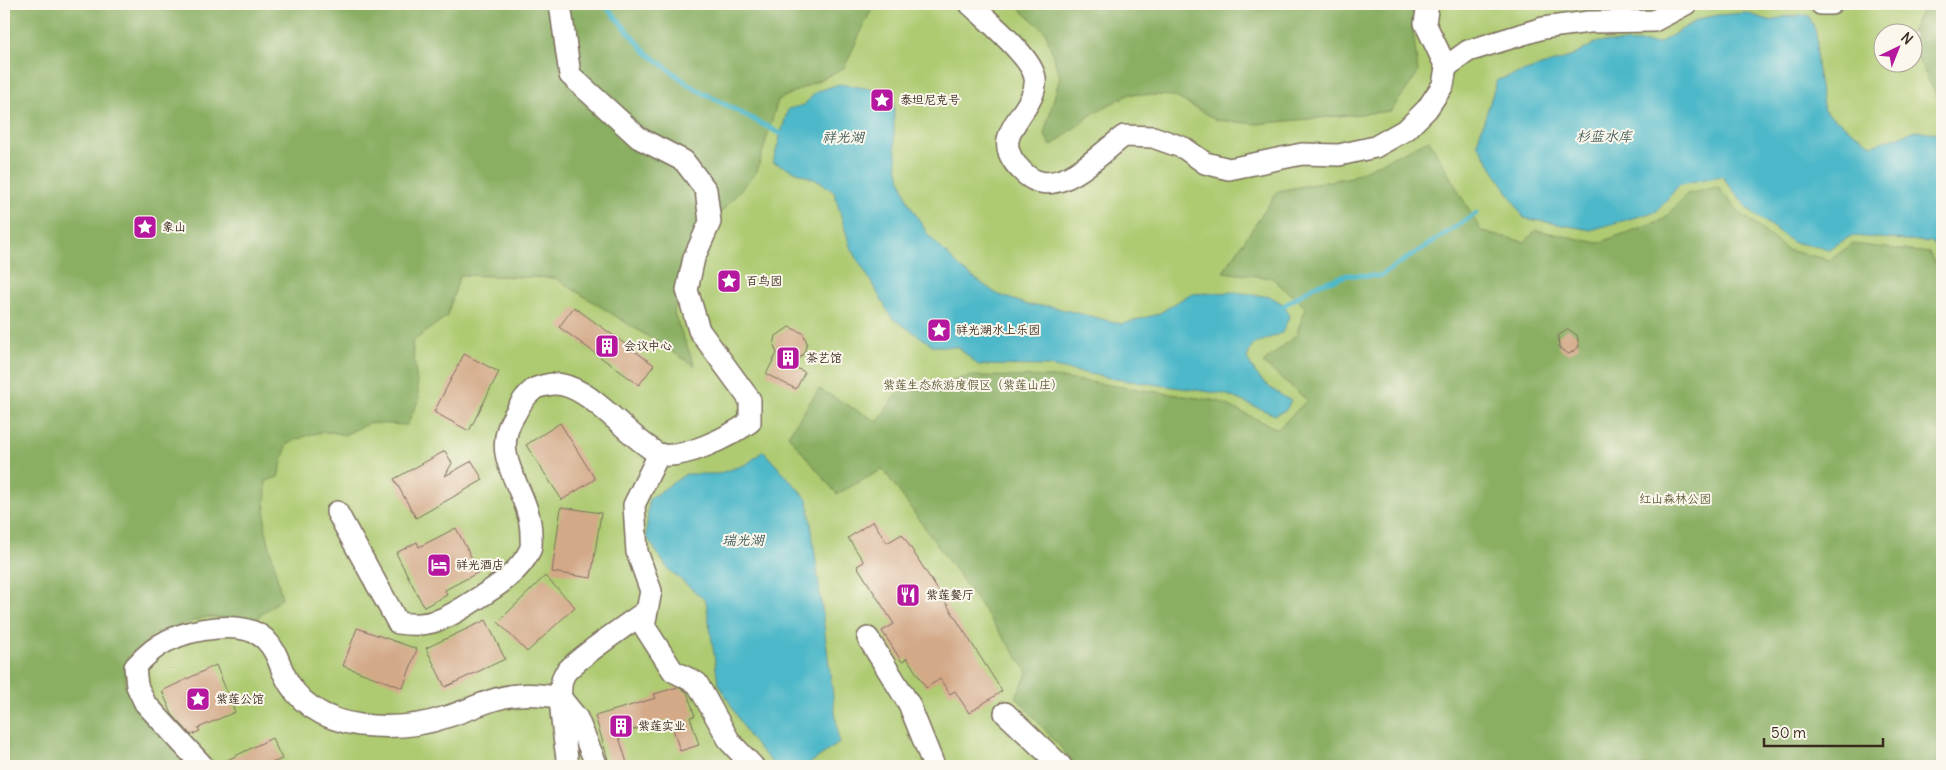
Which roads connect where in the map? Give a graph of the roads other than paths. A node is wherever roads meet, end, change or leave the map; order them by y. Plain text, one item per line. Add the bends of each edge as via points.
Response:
1 (560, 4) edge
2 (970, 4) edge
3 (1428, 4) edge
4 (1686, 4) edge
5 (1821, 4) edge
6 (1831, 4) edge
7 (1446, 67) junction
8 (659, 454) junction
9 (337, 512) dead end
10 (646, 611) junction
11 (868, 638) dead end
12 (560, 697) junction
13 (1005, 713) dead end
14 (203, 766) edge
15 (568, 766) edge
16 (597, 766) edge
17 (753, 766) edge
18 (934, 766) edge
19 (1061, 766) edge

1 - 8 street via 570,75 639,138 684,161 706,190 710,222 694,258 687,290 699,330 750,400 750,422 710,445
2 - 7 street via 1022,55 1035,78 1030,101 1013,126 1007,142 1011,160 1029,179 1051,184 1074,176 1124,136 1153,137 1184,148 1205,163 1229,169 1302,154 1339,155 1375,147 1407,129 1427,109 1443,85
3 - 7 street via 1425,23
4 - 7 street via 1654,21 1589,22 1543,28 1468,51
5 - 6 street
8 - 9 street via 630,434 586,394 570,385 554,383 534,388 507,427 504,448 509,469 525,498 531,526 531,548 520,565 496,587 441,621 416,626 398,623
8 - 10 street via 634,505 637,552 651,591
10 - 12 street via 575,664 564,675
10 - 17 street via 644,626 673,671 697,683 730,742
11 - 18 street via 909,704
12 - 14 street via 511,696 421,725 358,724 330,718 309,707 295,694 276,652 264,638 248,630 226,627 200,631 167,641 146,654 135,667 137,686 145,703
12 - 15 street
12 - 16 street via 577,718
13 - 19 street

